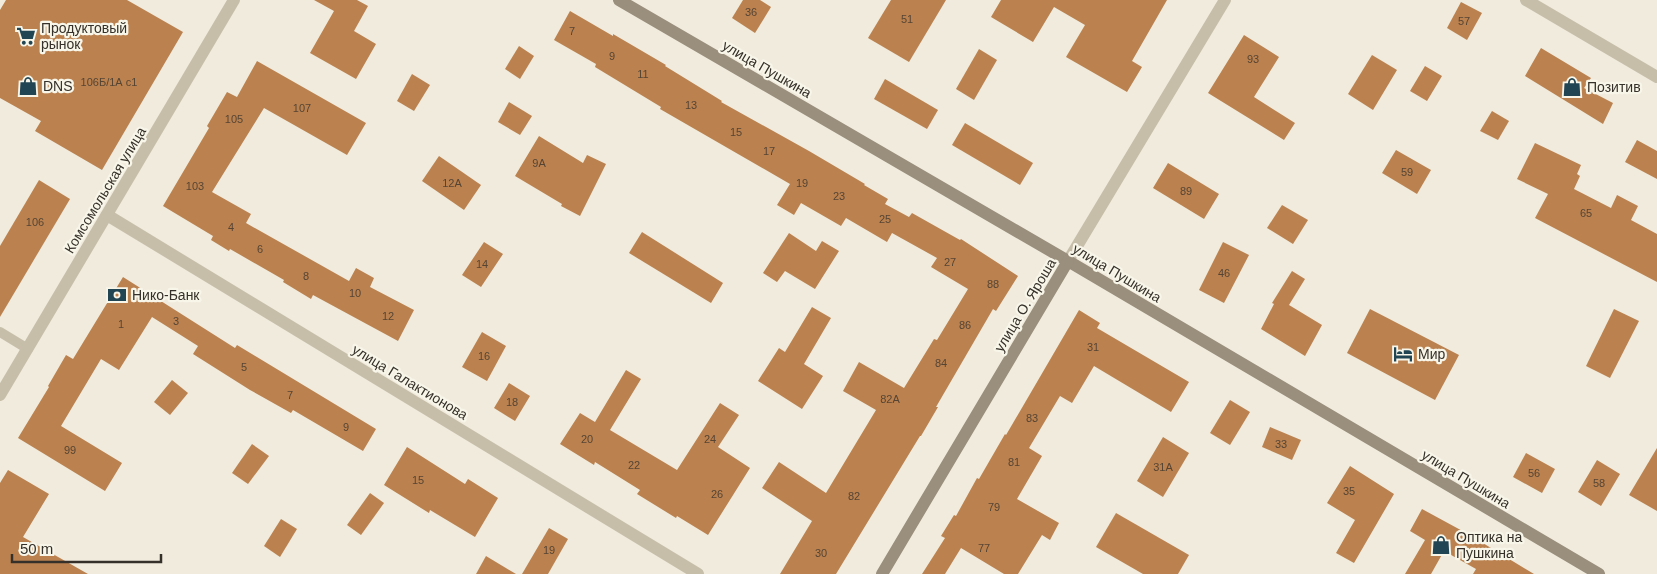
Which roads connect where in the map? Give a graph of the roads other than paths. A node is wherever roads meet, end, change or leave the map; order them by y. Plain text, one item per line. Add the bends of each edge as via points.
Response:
1 (234, 0) edge
2 (619, 0) edge
3 (1225, 0) edge
4 (1526, 0) edge
5 (1657, 77) edge
6 (107, 215) junction
7 (1068, 261) junction
8 (0, 332) edge
9 (28, 349) junction
10 (0, 394) edge
11 (698, 574) edge
12 (882, 574) edge
13 (1599, 574) edge

1 - 6 street, Комсомольская улица
2 - 7 main road, улица Пушкина
3 - 7 street, улица О. Яроша
4 - 5 street
6 - 9 street, Комсомольская улица
6 - 11 street, улица Галактионова
7 - 12 main road, улица О. Яроша
7 - 13 main road, улица Пушкина
8 - 9 lane
9 - 10 street, Комсомольская улица

